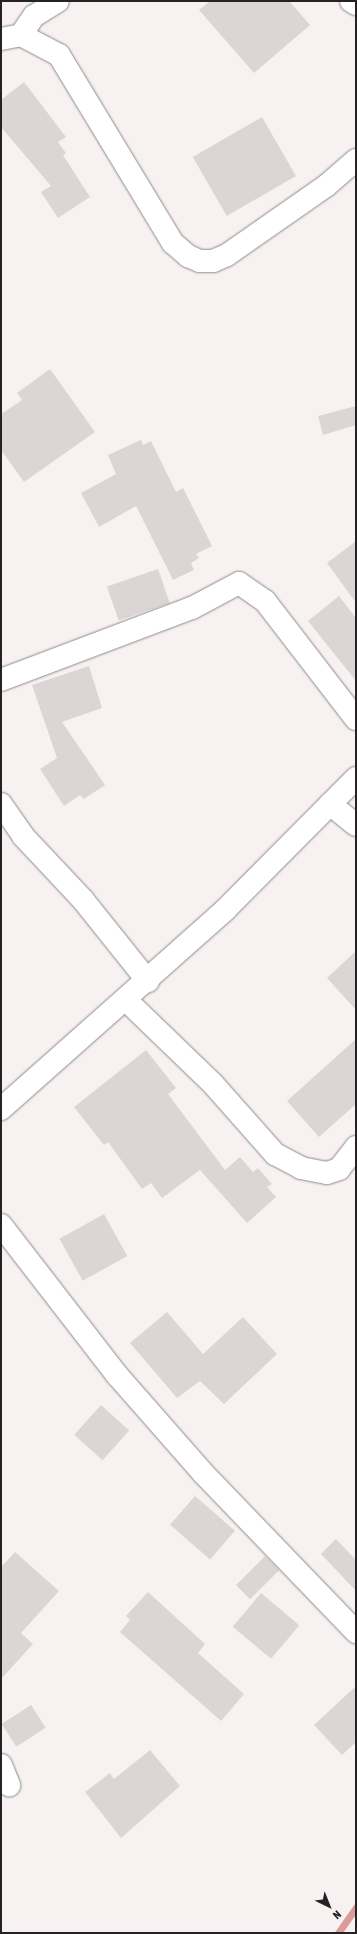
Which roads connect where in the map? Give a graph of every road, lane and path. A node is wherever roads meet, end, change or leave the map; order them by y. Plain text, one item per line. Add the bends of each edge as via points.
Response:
1 (58, 1) edge
2 (351, 1) edge
3 (356, 4) edge
4 (11, 37) edge
5 (356, 160) edge
6 (1, 680) edge
7 (356, 719) edge
8 (356, 778) edge
9 (1, 804) edge
10 (330, 804) junction
11 (356, 825) edge
12 (148, 981) junction
13 (126, 1000) junction
14 (1, 1109) edge
15 (356, 1147) edge
16 (1, 1225) edge
17 (356, 1632) edge
18 (1, 1765) edge
19 (9, 1785) dead end

1 - 4 street via 34,16
2 - 3 street
4 - 5 street via 51,47 65,63 173,242 200,261 213,261 227,255 326,186
6 - 7 street via 192,608 239,583 265,601
8 - 10 street
9 - 12 street via 23,836 84,900
10 - 11 street
10 - 12 street
12 - 13 street
13 - 14 street
13 - 15 street via 213,1084 274,1154 301,1168 327,1173 339,1169
16 - 17 street via 117,1375 203,1473
18 - 19 street

